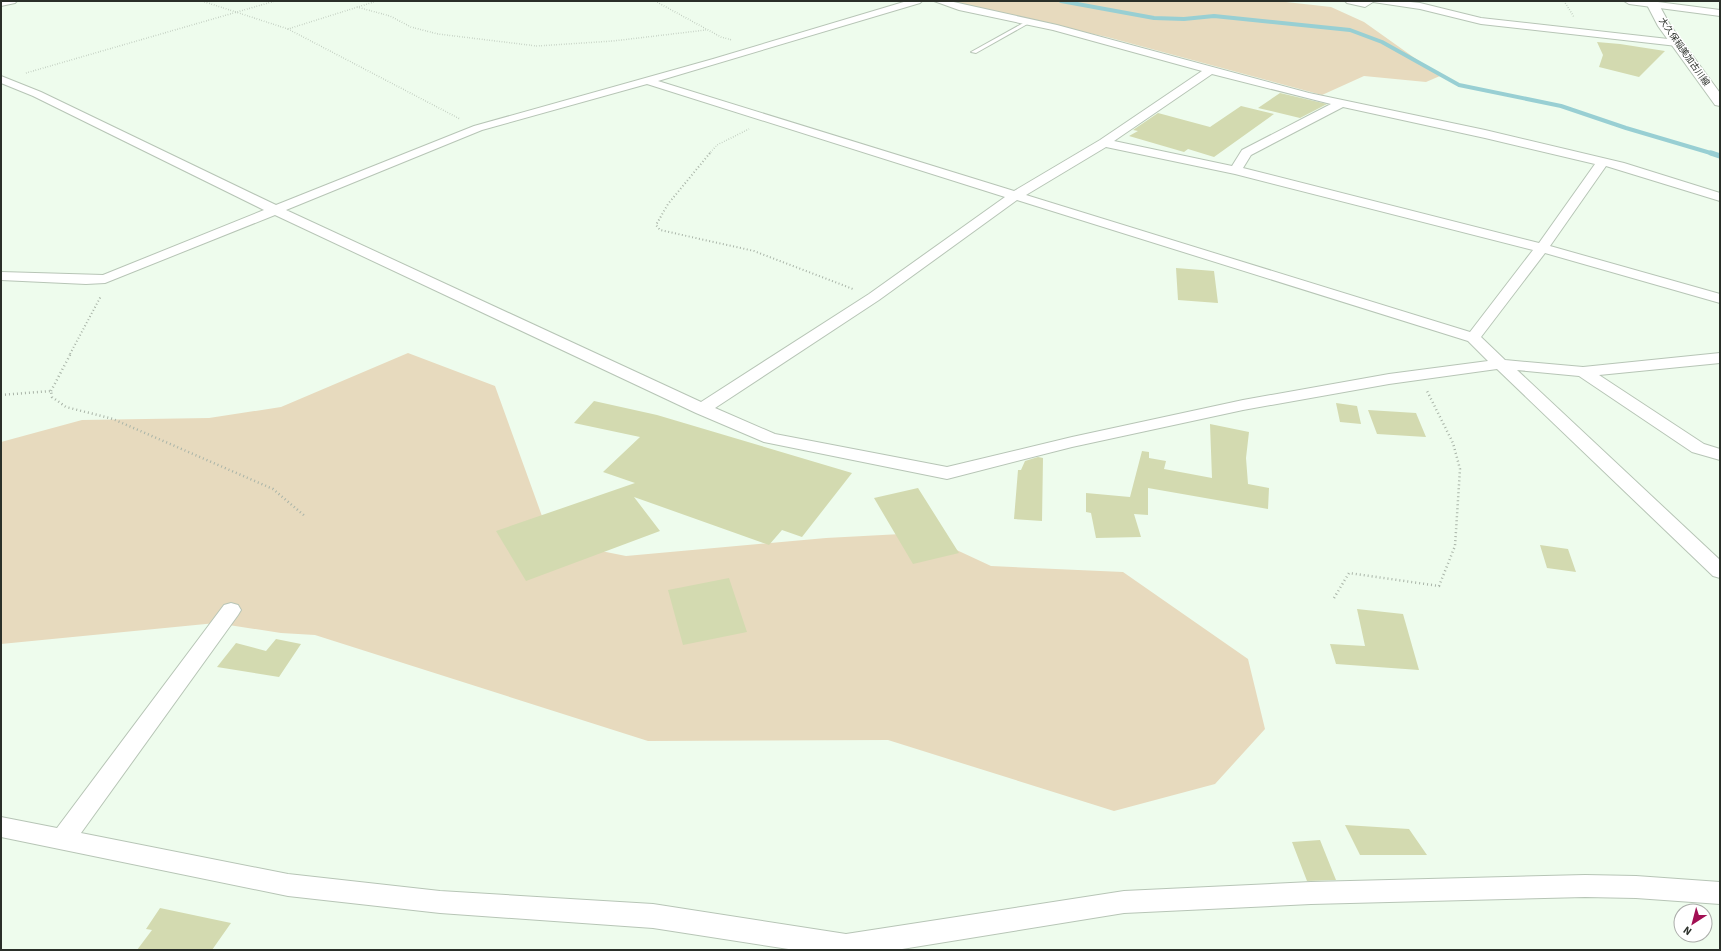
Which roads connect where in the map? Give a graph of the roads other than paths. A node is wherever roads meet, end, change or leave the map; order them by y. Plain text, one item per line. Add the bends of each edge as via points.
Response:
1 (12, 1) edge
2 (917, 1) edge
3 (939, 1) edge
4 (1352, 1) edge
5 (1369, 1) edge
6 (1377, 1) edge
7 (1629, 1) edge
8 (1652, 2) edge
9 (1, 4) edge
10 (1720, 13) edge
11 (1029, 22) junction
12 (1676, 43) junction
13 (974, 52) dead end
14 (1212, 70) junction
15 (2, 80) edge
16 (648, 81) junction
17 (1720, 102) edge
18 (1342, 103) junction
19 (1104, 143) junction
20 (1603, 162) junction
21 (1236, 170) junction
22 (1016, 195) junction
23 (1720, 197) edge
24 (275, 210) junction
25 (1542, 248) junction
26 (1, 276) edge
27 (1720, 299) edge
28 (1473, 338) junction
29 (1720, 358) edge
30 (1502, 364) junction
31 (1583, 372) junction
32 (702, 409) junction
33 (1720, 455) edge
34 (1720, 571) edge
35 (231, 610) dead end
36 (1, 827) edge
37 (63, 839) junction
38 (1720, 893) edge
39 (845, 948) edge

1 - 9 street
2 - 16 street
3 - 11 street
4 - 5 street via 1365,4
6 - 12 street via 1420,6 1481,21
7 - 8 street
8 - 10 street
8 - 12 main road, 大久保稲美加古川線
11 - 13 lane
11 - 14 street
12 - 17 main road, 大久保稲美加古川線
14 - 18 street
14 - 19 street
15 - 24 street via 37,94
16 - 22 street
16 - 24 street via 478,128
18 - 20 street
18 - 21 street via 1246,154
19 - 21 street
19 - 22 street
20 - 23 street
20 - 25 street
21 - 25 street
22 - 28 street
22 - 32 street via 874,297
24 - 26 street via 105,279
24 - 32 street
25 - 27 street
25 - 28 street
28 - 30 street
29 - 31 street
30 - 31 street
30 - 32 street via 1419,374 1243,405 1072,442 947,473 770,438
30 - 34 street
31 - 33 street via 1698,448
35 - 37 street
36 - 37 street
37 - 39 street via 288,885 440,902 653,916
38 - 39 street via 1585,886 1312,893 1124,902

